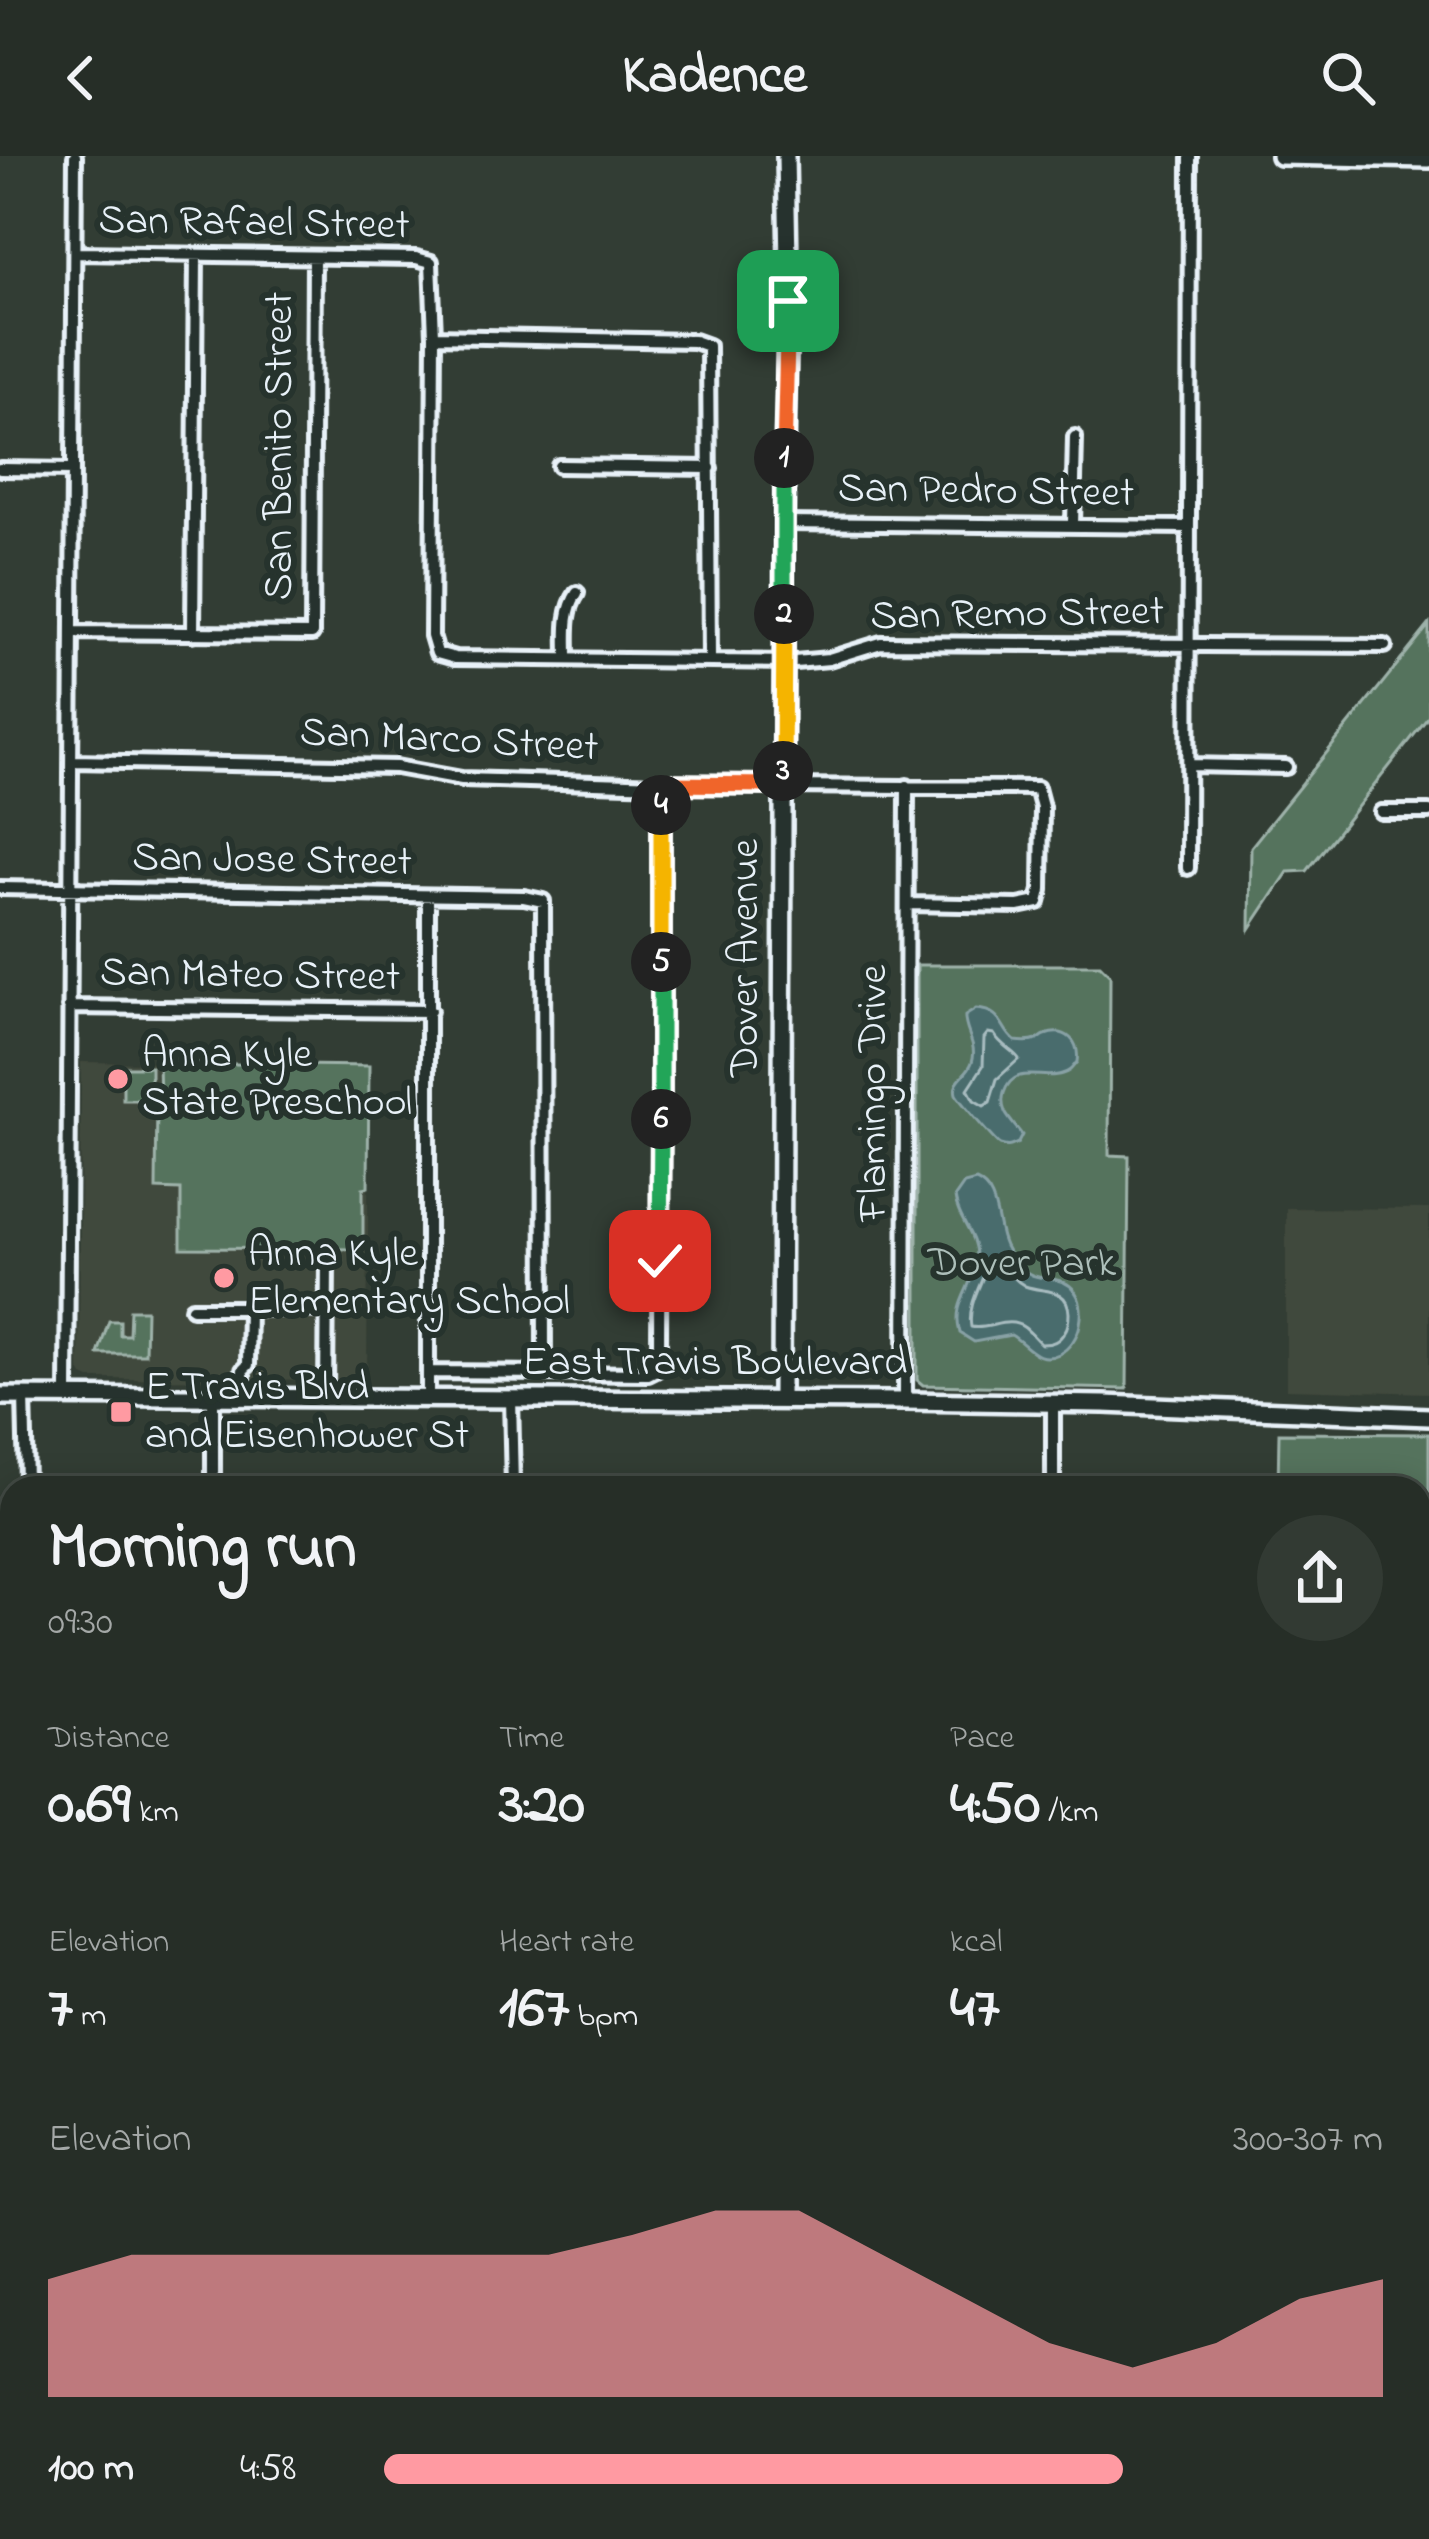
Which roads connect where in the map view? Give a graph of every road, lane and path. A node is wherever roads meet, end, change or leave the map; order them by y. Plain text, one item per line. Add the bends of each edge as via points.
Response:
1 (75, 156) edge
2 (786, 156) edge
3 (1190, 156) edge
4 (1280, 156) edge
5 (1429, 159) edge
6 (76, 253) junction
7 (196, 255) junction
8 (314, 257) junction
9 (434, 336) junction
10 (1075, 437) dead end
11 (559, 466) dead end
12 (710, 468) junction
13 (0, 469) edge
14 (74, 470) junction
15 (784, 523) junction
16 (1073, 524) junction
17 (1188, 527) junction
18 (577, 593) dead end
19 (74, 632) junction
20 (193, 634) junction
21 (1187, 644) junction
22 (1385, 646) dead end
23 (567, 658) junction
24 (710, 661) junction
25 (784, 662) junction
26 (73, 761) junction
27 (1189, 765) junction
28 (1286, 767) dead end
29 (662, 784) junction
30 (783, 785) junction
31 (908, 787) junction
32 (1381, 812) dead end
33 (1429, 812) edge
34 (1188, 868) dead end
35 (0, 888) edge
36 (70, 891) junction
37 (428, 896) junction
38 (908, 904) junction
39 (69, 1007) junction
40 (430, 1011) junction
41 (327, 1261) dead end
42 (192, 1308) dead end
43 (249, 1308) junction
44 (327, 1310) junction
45 (428, 1372) junction
46 (544, 1372) junction
47 (0, 1396) edge
48 (25, 1396) junction
49 (67, 1396) junction
50 (326, 1396) junction
51 (213, 1397) junction
52 (243, 1397) junction
53 (428, 1397) junction
54 (511, 1398) junction
55 (781, 1400) junction
56 (905, 1401) junction
57 (1053, 1403) junction
58 (1429, 1417) edge
59 (26, 1476) edge
60 (213, 1476) edge
61 (513, 1476) edge
62 (1053, 1476) edge

1 - 6 street
2 - 15 main road, Dover Avenue
3 - 17 street
4 - 5 main road
6 - 7 street, San Rafael Street
6 - 14 street
7 - 8 street, San Rafael Street
7 - 20 street
8 - 9 street, San Rafael Street via 431,262
8 - 20 street, San Benito Street via 312,634
9 - 12 street via 708,346
9 - 23 street, San Remo Street via 436,653
10 - 16 street
11 - 12 street
12 - 24 street
13 - 14 street
14 - 19 street
15 - 16 street, San Pedro Street
15 - 25 main road, Dover Avenue
16 - 17 street, San Pedro Street
17 - 21 street
18 - 23 street
19 - 20 street
19 - 26 street
21 - 22 street, San Remo Street
21 - 25 street, San Remo Street via 881,643
21 - 27 street
23 - 24 street, San Remo Street
24 - 25 street, San Remo Street
25 - 30 main road, Dover Avenue
26 - 29 street, San Marco Street via 395,767 462,779
26 - 36 street
27 - 28 street
27 - 34 street
29 - 30 street, San Marco Street
29 - 46 street, East Travis Boulevard via 659,1362 647,1374
30 - 31 street, San Marco Street
30 - 55 main road, Dover Avenue
31 - 38 street, Flamingo Drive
31 - 38 street, San Marco Street via 1037,788 1042,807 1038,902
32 - 33 street
35 - 36 street, San Jose Street
36 - 37 street, San Jose Street
36 - 39 street
37 - 40 street
37 - 46 street, San Jose Street via 543,901
38 - 56 street, Flamingo Drive
39 - 40 street, San Mateo Street
39 - 49 street
40 - 45 street
41 - 44 street
42 - 43 street
43 - 44 street
43 - 52 street
44 - 50 street
45 - 46 street, East Travis Boulevard
45 - 53 street
47 - 48 main road, East Travis Boulevard
48 - 49 main road, East Travis Boulevard
48 - 59 street
49 - 51 main road, East Travis Boulevard
50 - 52 main road, East Travis Boulevard
50 - 53 main road, East Travis Boulevard
51 - 52 main road, East Travis Boulevard
51 - 60 street
53 - 54 main road, East Travis Boulevard
54 - 55 main road, East Travis Boulevard
54 - 61 street
55 - 56 main road, East Travis Boulevard
56 - 57 main road, East Travis Boulevard
57 - 58 main road, East Travis Boulevard
57 - 62 street

